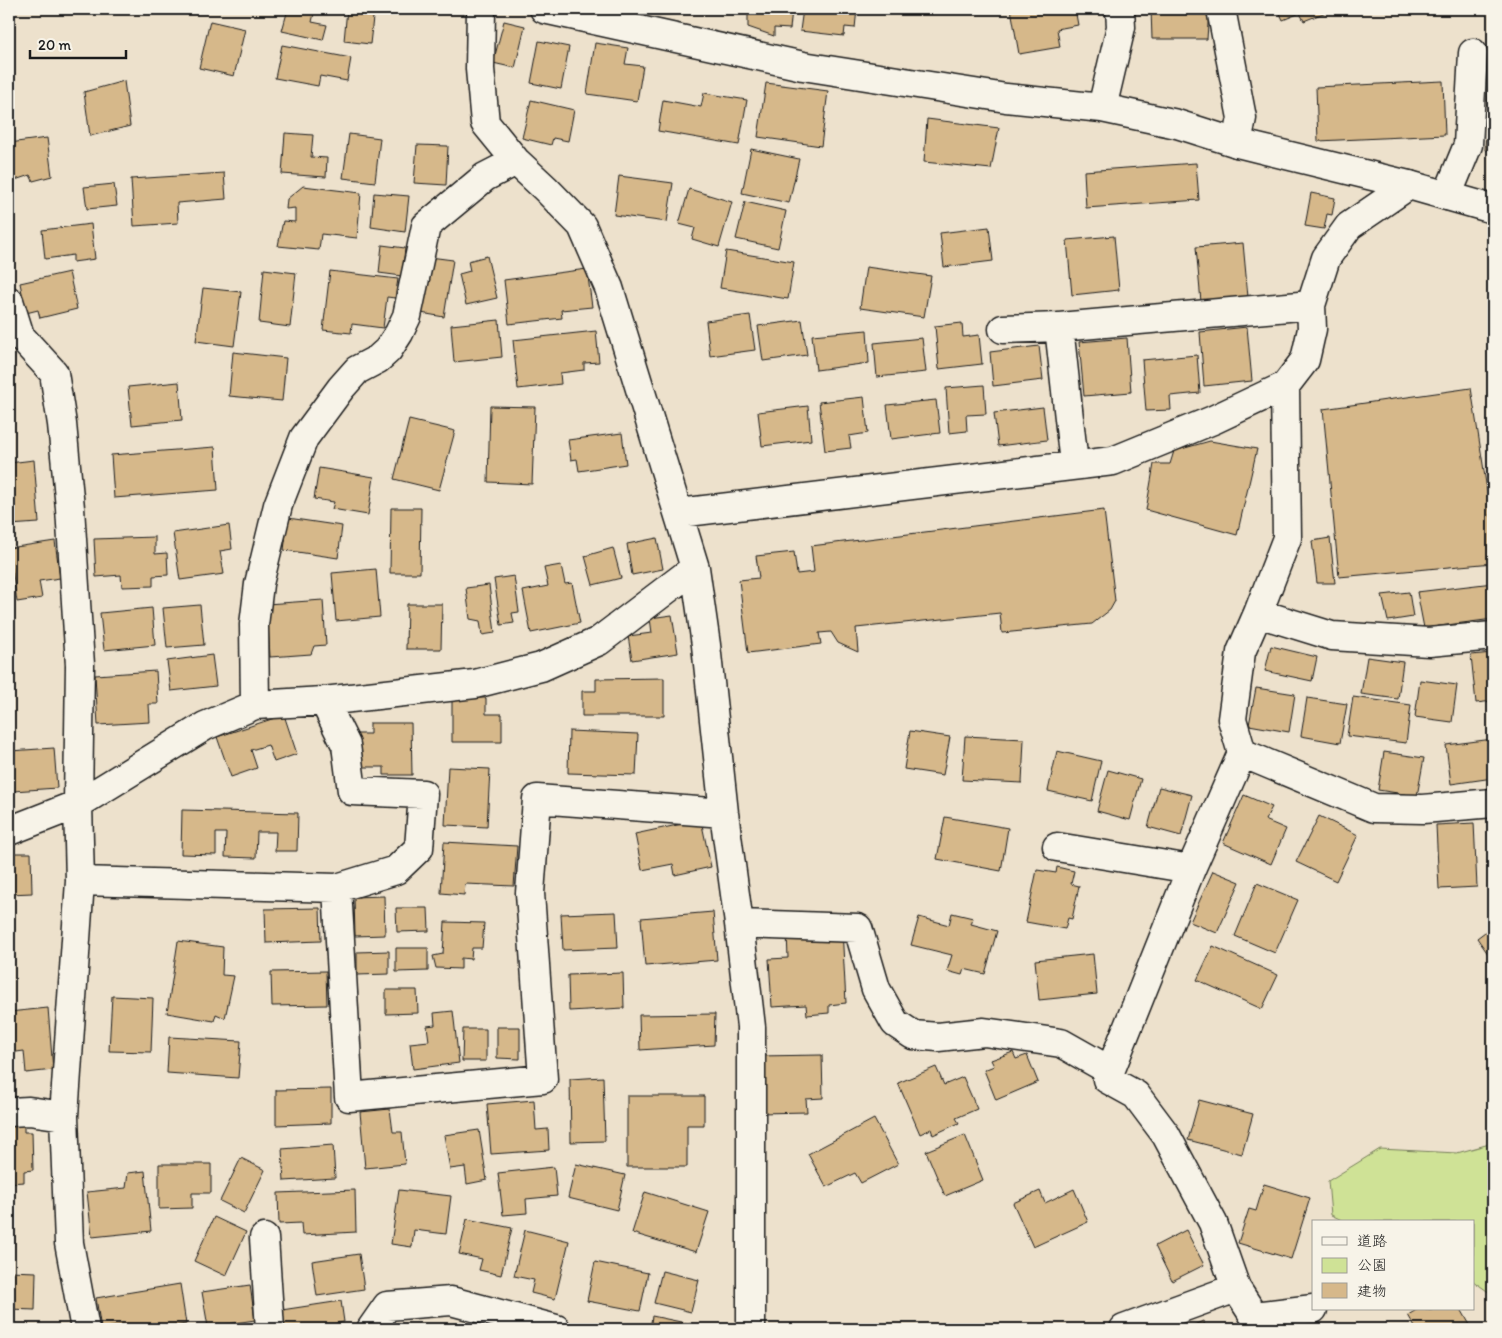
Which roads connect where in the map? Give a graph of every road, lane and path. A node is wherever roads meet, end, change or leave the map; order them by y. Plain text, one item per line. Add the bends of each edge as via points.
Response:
1 (481, 9) edge
2 (544, 9) edge
3 (1120, 9) edge
4 (1221, 9) edge
5 (1473, 53) dead end
6 (1102, 108) junction
7 (1237, 143) junction
8 (516, 161) junction
9 (1409, 185) junction
10 (1447, 196) junction
11 (1493, 209) edge
12 (9, 301) edge
13 (1310, 305) junction
14 (1059, 327) junction
15 (1003, 329) dead end
16 (14, 337) edge
17 (1285, 386) junction
18 (1074, 464) junction
19 (679, 513) junction
20 (695, 568) junction
21 (1258, 613) junction
22 (1493, 636) edge
23 (324, 701) junction
24 (255, 705) junction
25 (1242, 753) junction
26 (1493, 803) edge
27 (78, 804) junction
28 (724, 813) junction
29 (9, 831) edge
30 (1057, 847) dead end
31 (1191, 869) junction
32 (80, 881) junction
33 (337, 888) junction
34 (740, 924) junction
35 (1108, 1079) junction
36 (9, 1112) edge
37 (64, 1116) junction
38 (264, 1238) dead end
39 (1236, 1288) junction
40 (1312, 1309) edge
41 (1257, 1322) edge
42 (85, 1329) edge
43 (270, 1329) edge
44 (371, 1329) edge
45 (556, 1329) edge
46 (751, 1329) edge
47 (1124, 1329) edge

1 - 8 street via 480,69 485,123
2 - 6 street via 803,66 1006,98
3 - 6 street via 1121,26
4 - 7 street via 1242,118
5 - 10 street via 1468,144
6 - 7 street via 1177,124
7 - 9 street
8 - 19 street via 582,226 609,288
8 - 24 street via 485,177 426,226 407,316 399,333 378,360 357,370 304,438 278,505 259,584 254,625
9 - 10 street
9 - 13 street via 1349,226 1326,258
10 - 11 street
12 - 16 street
13 - 14 street
13 - 17 street via 1312,329 1305,360
14 - 15 street
14 - 18 street
16 - 27 street via 54,373 62,424 80,665
17 - 18 street via 1213,420 1112,460
17 - 21 street via 1286,538
18 - 19 street
19 - 20 street
20 - 23 street via 600,641 541,667 475,684
20 - 28 street
21 - 22 street via 1332,636 1429,642
21 - 25 street via 1241,652 1232,719
23 - 24 street
23 - 33 street via 346,745 352,791 423,794 419,848 396,870
24 - 27 street via 205,726
25 - 26 street via 1374,808 1423,809
25 - 31 street
27 - 29 street
27 - 32 street
28 - 33 street via 537,799 530,893 543,1079 349,1097
28 - 34 street
30 - 31 street
31 - 35 street
32 - 33 street
32 - 37 street
34 - 35 street via 858,928 876,989 895,1023 913,1035 938,1037 984,1032 1061,1044 1107,1068
34 - 46 street via 751,1026
35 - 39 street via 1136,1095 1166,1135 1213,1223
36 - 37 street
37 - 42 street via 69,1243
38 - 43 street
39 - 41 street
39 - 47 street
40 - 41 street
44 - 45 street via 387,1306 451,1300

